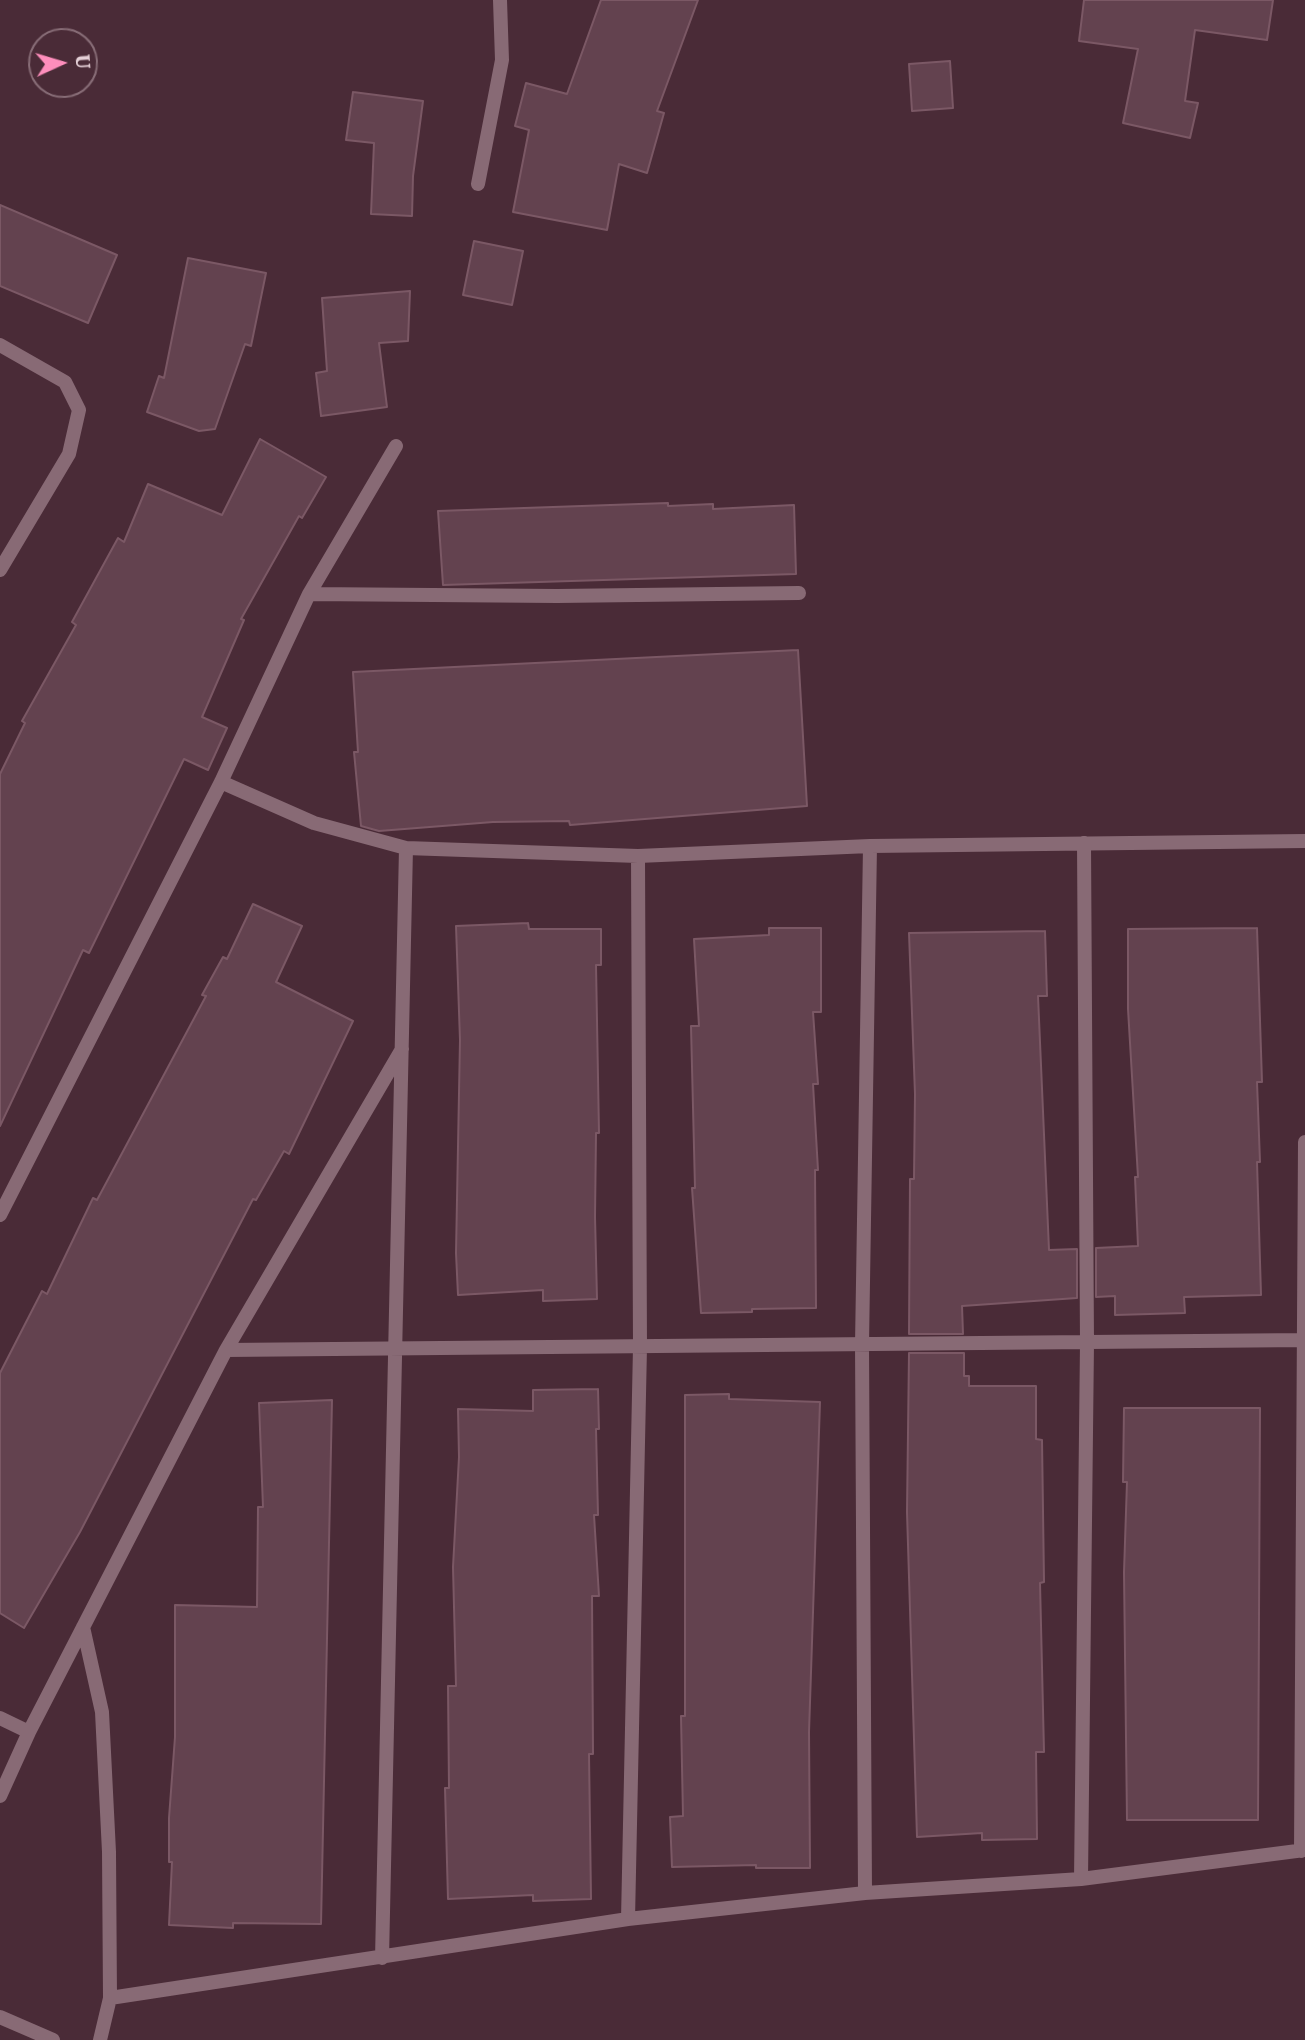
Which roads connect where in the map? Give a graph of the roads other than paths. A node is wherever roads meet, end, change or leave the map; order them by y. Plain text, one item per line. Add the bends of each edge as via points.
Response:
1 (500, 0) edge
2 (478, 184) dead end
3 (0, 345) edge
4 (396, 446) dead end
5 (0, 570) edge
6 (799, 593) dead end
7 (309, 594) junction
8 (221, 782) junction
9 (1305, 841) edge
10 (1084, 843) junction
11 (870, 846) junction
12 (406, 848) junction
13 (638, 856) junction
14 (402, 1048) junction
15 (1305, 1142) edge
16 (0, 1215) edge
17 (1304, 1340) edge
18 (1087, 1343) junction
19 (862, 1344) junction
20 (640, 1347) junction
21 (396, 1349) junction
22 (226, 1350) junction
23 (83, 1627) junction
24 (0, 1718) edge
25 (29, 1732) junction
26 (0, 1797) edge
27 (1303, 1850) edge
28 (1081, 1879) junction
29 (865, 1893) junction
30 (628, 1919) junction
31 (382, 1958) junction
32 (110, 1998) junction
33 (0, 2017) edge
34 (53, 2040) edge
35 (100, 2040) edge

1 - 2 street via 502,60
3 - 5 street via 65,382 79,410 69,454
4 - 7 street
6 - 7 street
7 - 8 street
8 - 12 street via 314,823
8 - 16 street
9 - 10 street
10 - 11 street
10 - 18 street
11 - 13 street
11 - 19 street
12 - 13 street
12 - 14 street
13 - 20 street
14 - 21 street
14 - 22 street
15 - 17 street
17 - 18 street
17 - 27 street
18 - 19 street
18 - 28 street
19 - 20 street
19 - 29 street
20 - 21 street
20 - 30 street
21 - 22 street
21 - 31 street
22 - 23 street
23 - 25 street
23 - 32 street via 102,1712
24 - 25 street
25 - 26 street
27 - 28 street
28 - 29 street
29 - 30 street
30 - 31 street
31 - 32 street
32 - 35 street
33 - 34 street

